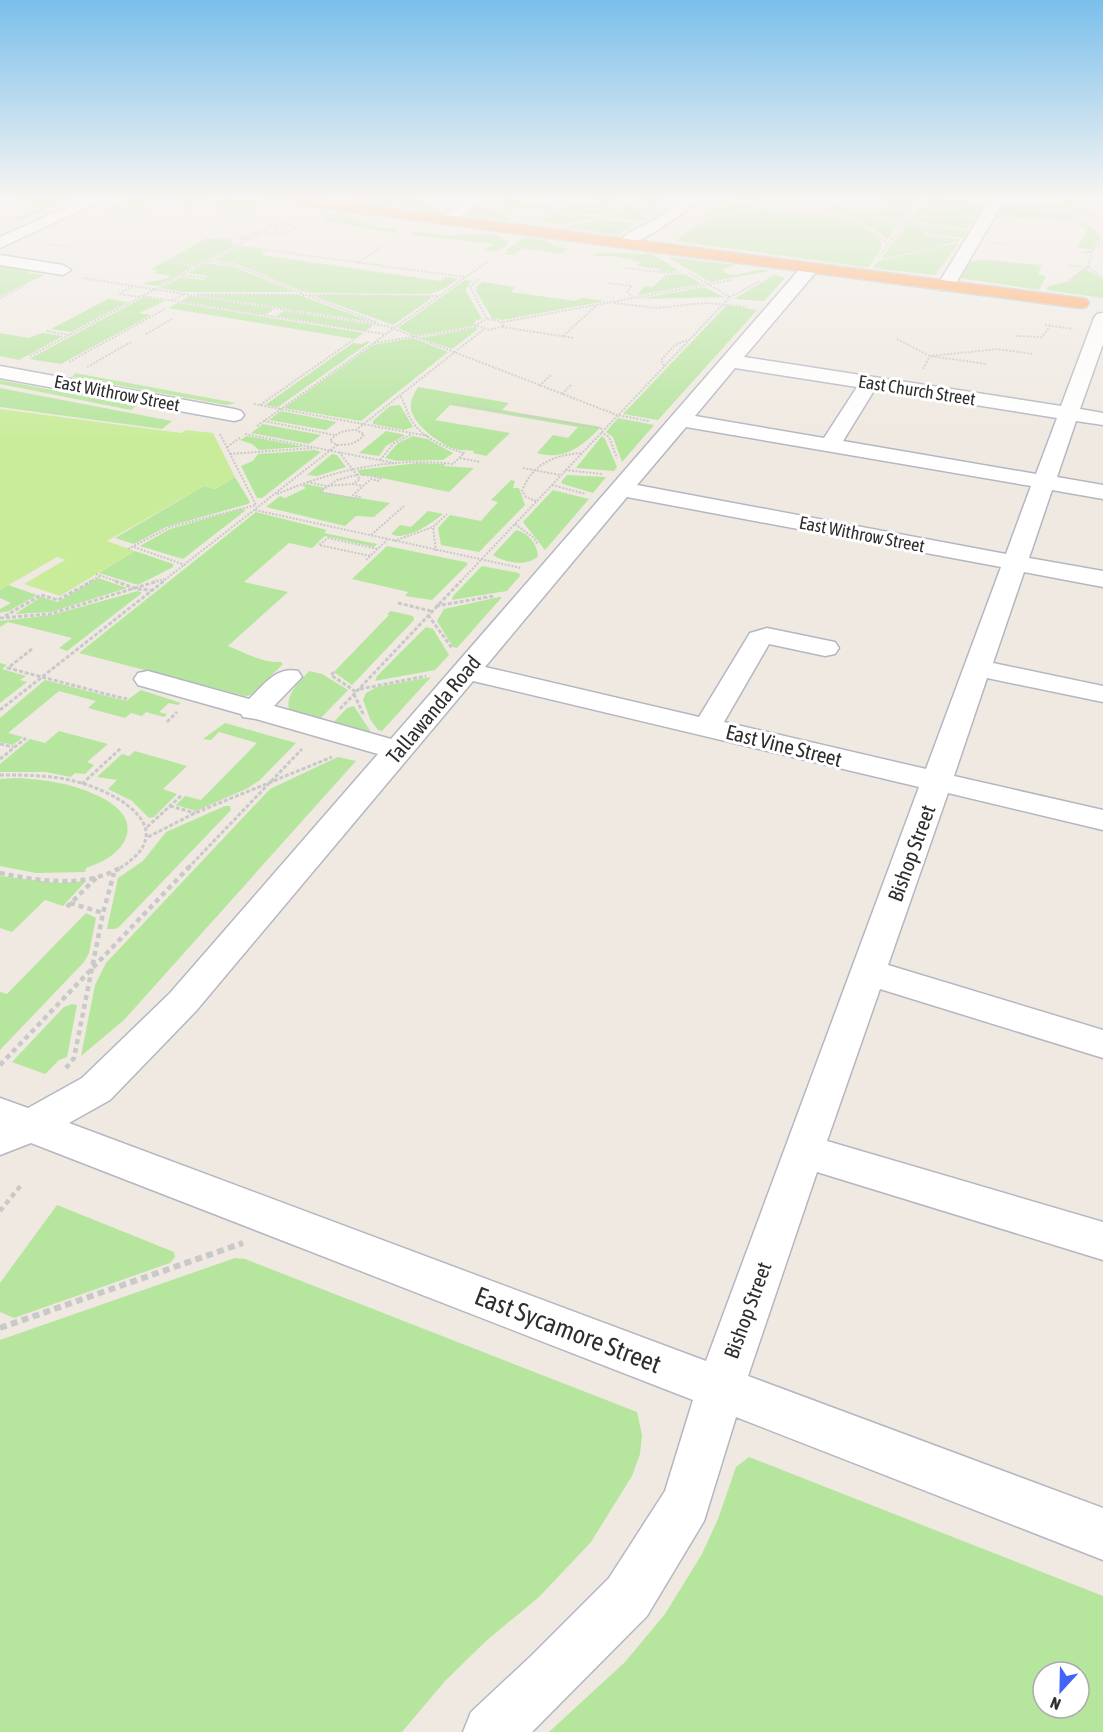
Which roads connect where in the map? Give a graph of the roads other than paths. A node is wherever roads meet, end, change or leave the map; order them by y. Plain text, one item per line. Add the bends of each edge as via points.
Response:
1 (802, 278) edge
2 (884, 278) edge
3 (951, 278) edge
4 (946, 286) junction
5 (1103, 306) edge
6 (1088, 317) edge
7 (730, 362) junction
8 (0, 372) edge
9 (869, 383) junction
10 (1069, 414) junction
11 (240, 417) road end
12 (1103, 419) edge
13 (670, 421) junction
14 (829, 446) junction
15 (1047, 476) junction
16 (615, 477) junction
17 (1103, 479) edge
18 (1103, 492) edge
19 (1015, 563) junction
20 (1103, 579) edge
21 (825, 648) dead end
22 (462, 663) junction
23 (978, 668) junction
24 (288, 677) dead end
25 (148, 679) dead end
26 (1103, 694) edge
27 (253, 711) junction
28 (707, 727) junction
29 (398, 750) junction
30 (937, 781) junction
31 (1103, 820) edge
32 (868, 972) junction
33 (1103, 1044) edge
34 (11, 1126) edge
35 (804, 1151) junction
36 (1103, 1241) edge
37 (719, 1388) junction
38 (1103, 1534) edge
39 (490, 1732) edge

1 - 7 street, Tallawanda Road
2 - 4 highway
3 - 4 street
4 - 6 highway
5 - 6 highway
6 - 10 street, Bishop Street
7 - 9 street, East Church Street
7 - 13 street, Tallawanda Road
8 - 11 street, East Withrow Street
9 - 10 street, East Church Street
9 - 14 street
10 - 12 street, East Church Street
10 - 15 street, Bishop Street
13 - 14 street
13 - 16 street, Tallawanda Road
14 - 15 street
15 - 17 street
15 - 18 street
15 - 19 street, Bishop Street
16 - 19 street, East Withrow Street
16 - 22 street, Tallawanda Road
19 - 20 street, East Withrow Street
19 - 23 street, Bishop Street
21 - 28 street via 767,636 759,639
22 - 28 street, East Vine Street
22 - 29 street, Tallawanda Road
23 - 26 street
23 - 30 street, Bishop Street
24 - 27 street
25 - 27 street
27 - 29 street
28 - 30 street, East Vine Street
29 - 34 street, Tallawanda Road via 183,1002 139,1048 96,1089
30 - 31 street, East Vine Street
30 - 32 street, Bishop Street
32 - 33 street
32 - 35 street, Bishop Street
34 - 37 street, East Sycamore Street via 287,1222
35 - 36 street
35 - 37 street, Bishop Street
37 - 38 street, East Sycamore Street
37 - 39 street, Bishop Street via 686,1503 628,1597

